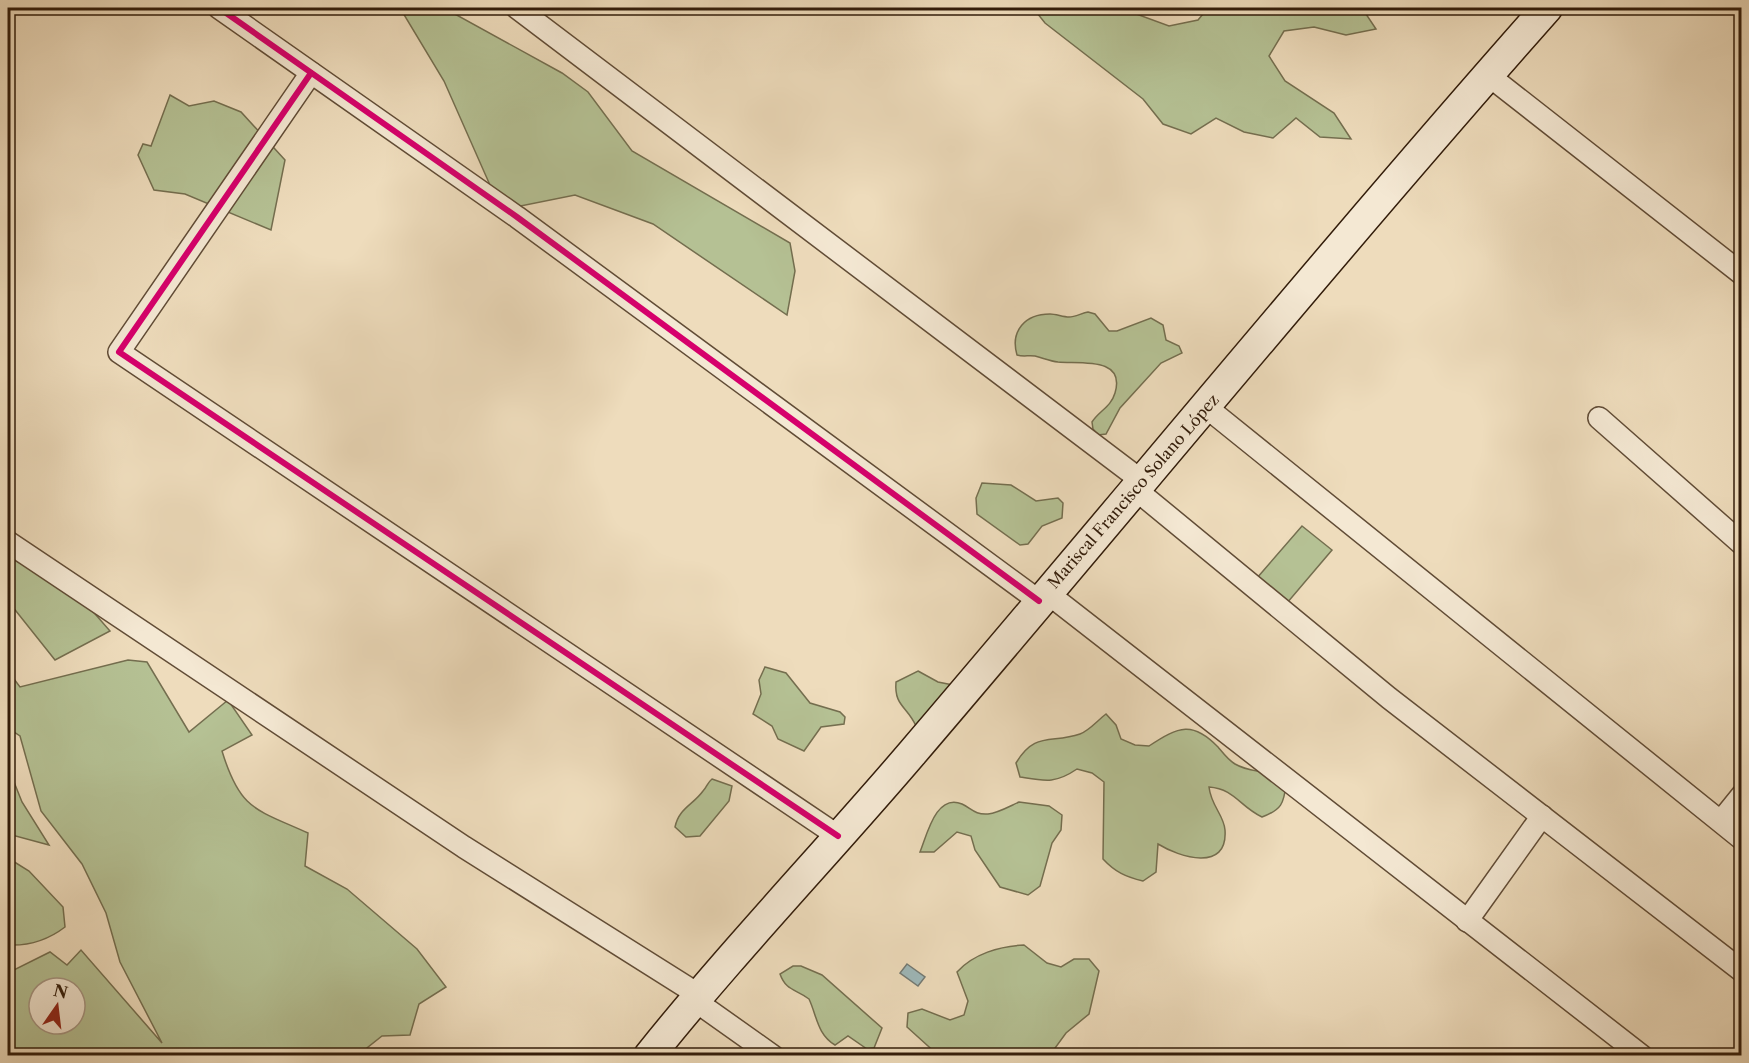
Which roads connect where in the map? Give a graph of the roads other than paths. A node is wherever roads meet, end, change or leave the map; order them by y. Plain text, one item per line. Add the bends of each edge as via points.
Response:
1 (219, 8) edge
2 (517, 8) edge
3 (1547, 8) edge
4 (312, 73) junction
5 (1488, 75) junction
6 (1742, 274) edge
7 (1206, 406) junction
8 (1599, 418) dead end
9 (1138, 485) junction
10 (8, 542) edge
11 (1742, 544) edge
12 (1043, 596) junction
13 (1742, 795) edge
14 (1542, 816) junction
15 (1720, 821) junction
16 (838, 836) junction
17 (1742, 839) edge
18 (1467, 921) junction
19 (1742, 971) edge
20 (696, 998) junction
21 (649, 1056) edge
22 (773, 1056) edge
23 (1642, 1056) edge

1 - 4 street
2 - 9 street
3 - 5 main road, Mariscal Francisco Solano López
4 - 12 street
4 - 16 street via 119,352
5 - 6 street
5 - 7 main road, Mariscal Francisco Solano López
7 - 9 main road, Mariscal Francisco Solano López
7 - 15 street
8 - 11 street
9 - 12 main road, Mariscal Francisco Solano López
9 - 14 street via 1389,698
10 - 20 street
12 - 16 main road, Mariscal Francisco Solano López via 912,754
12 - 18 street
13 - 15 street
14 - 18 street
14 - 19 street
15 - 17 street
16 - 20 main road, Mariscal Francisco Solano López
18 - 23 street
20 - 21 main road, Mariscal Francisco Solano López
20 - 22 street

